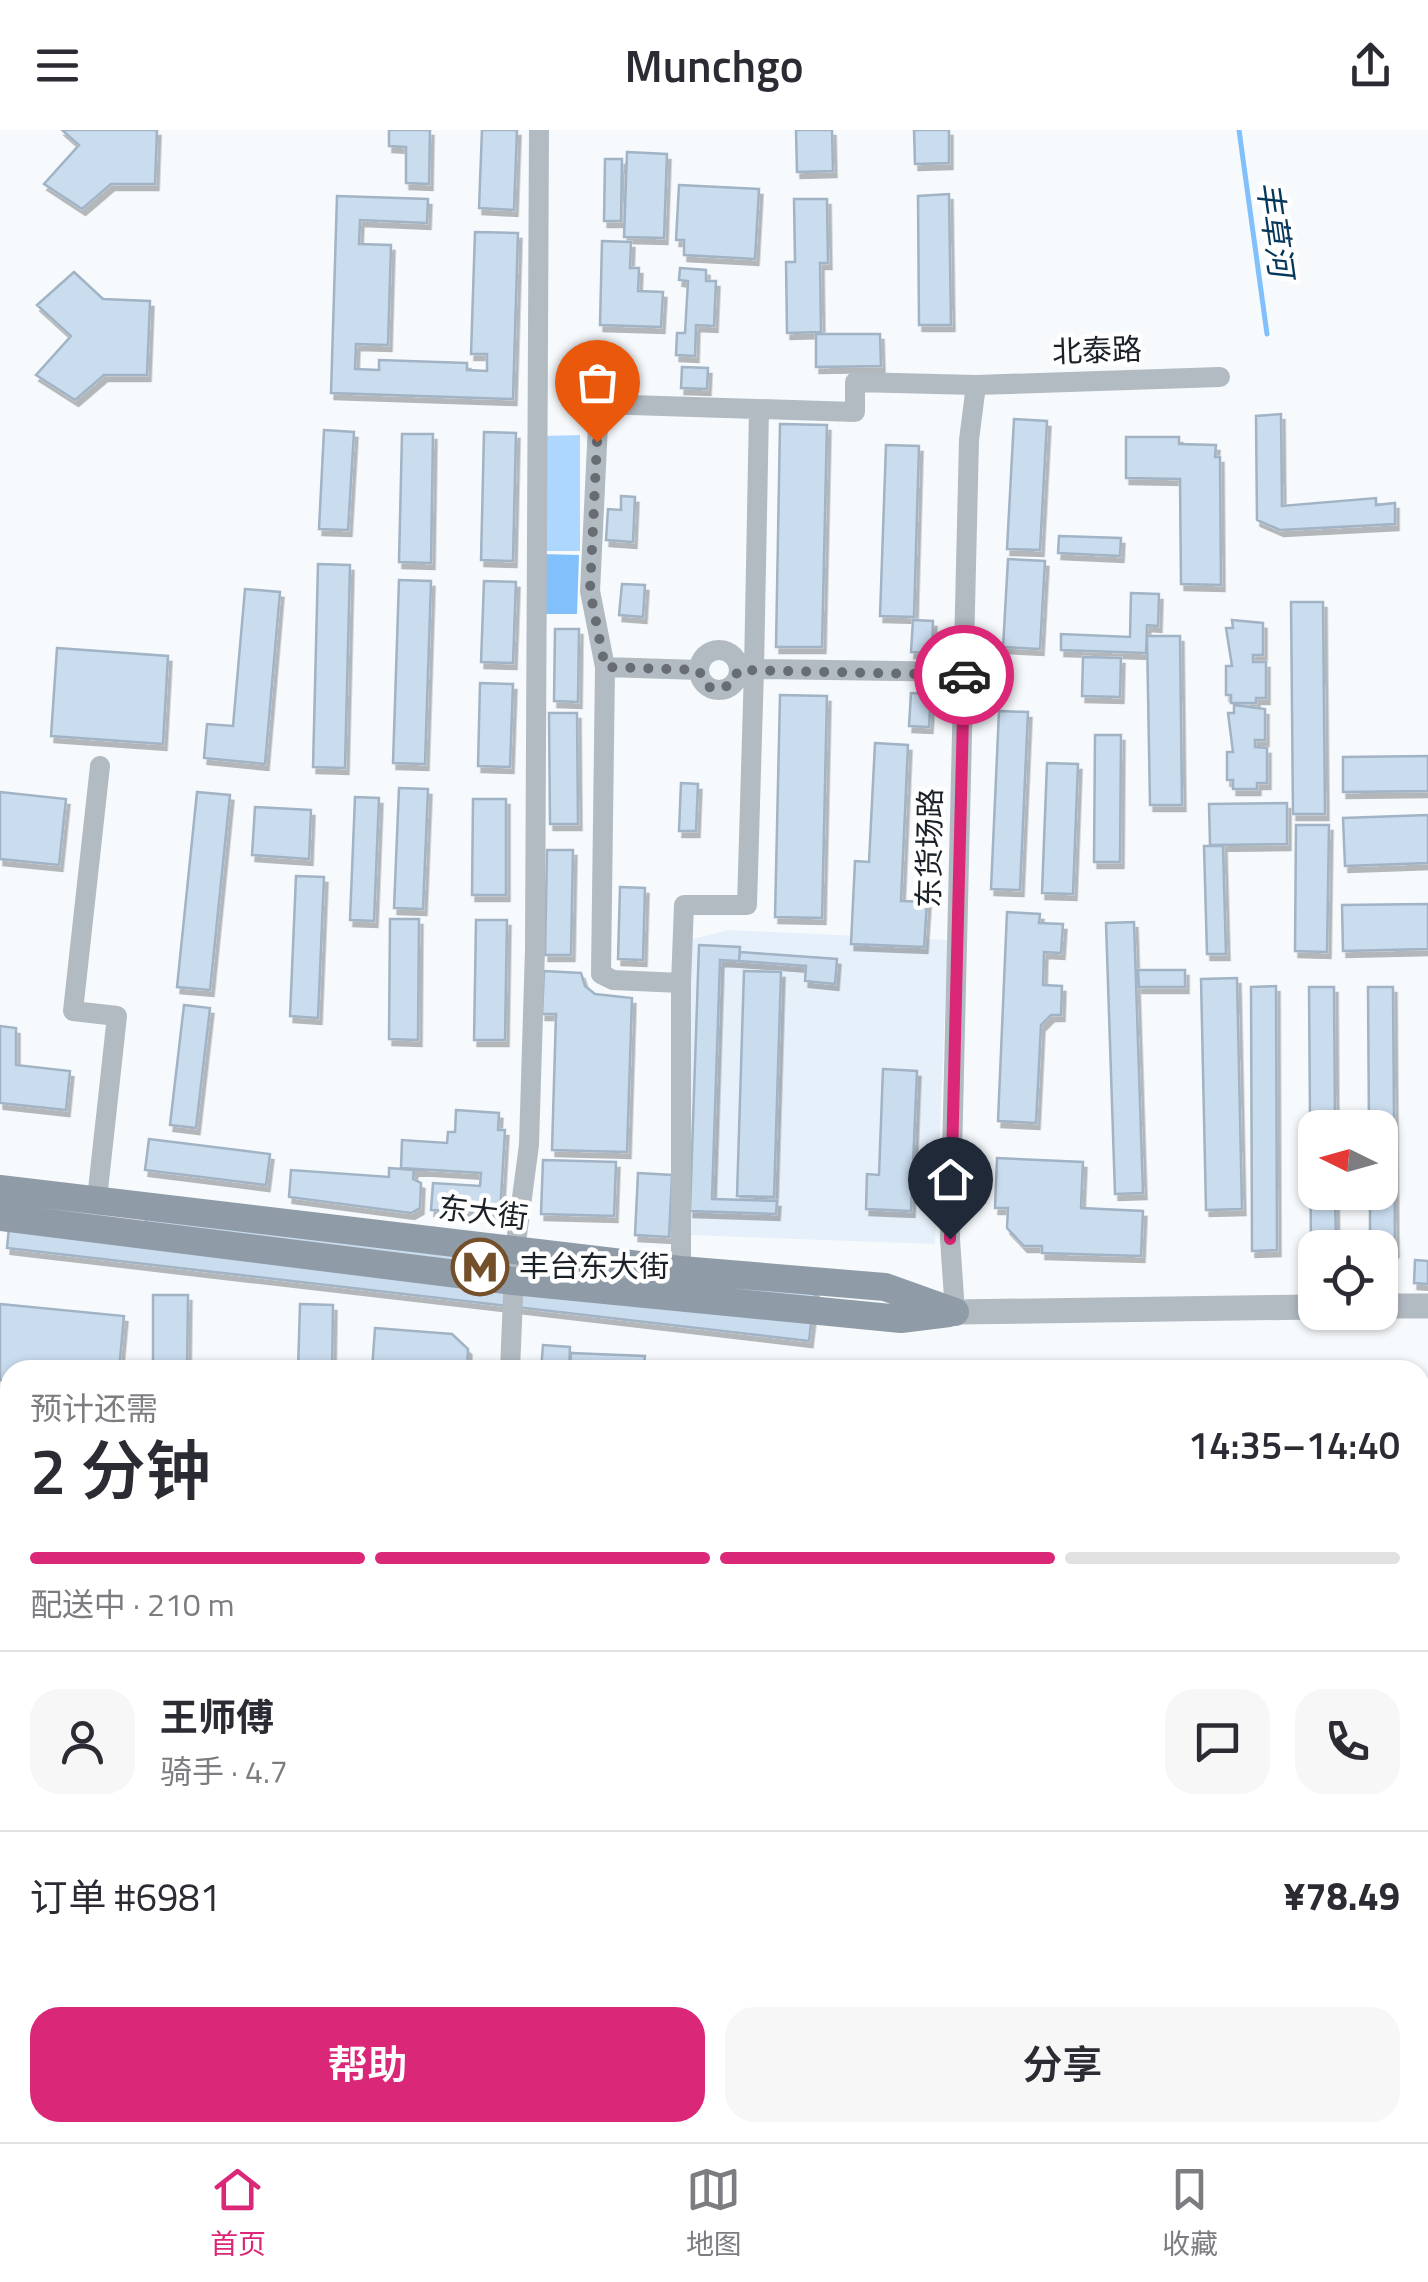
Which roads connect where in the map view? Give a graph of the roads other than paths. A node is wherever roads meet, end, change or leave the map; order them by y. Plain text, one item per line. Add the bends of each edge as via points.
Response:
1 (539, 130) edge
2 (1220, 377) dead end
3 (976, 385) junction
4 (760, 410) junction
5 (605, 667) junction
6 (746, 669) junction
7 (964, 672) junction
8 (100, 766) dead end
9 (681, 983) junction
10 (0, 1189) edge
11 (97, 1199) junction
12 (0, 1218) edge
13 (515, 1250) junction
14 (681, 1270) junction
15 (513, 1281) junction
16 (1398, 1306) edge
17 (1428, 1306) edge
18 (1298, 1307) edge
19 (955, 1312) junction
20 (510, 1360) edge

1 - 13 street via 536,950 529,1145
2 - 3 street, 北泰路
3 - 4 street, 北泰路 via 856,382 856,412
3 - 7 street, 东货场路
4 - 5 street via 598,404 590,591
4 - 6 street
5 - 6 street via 699,670 705,685 716,690
5 - 9 street via 601,974
6 - 7 street
6 - 9 street via 747,905 684,905
7 - 19 street, 东货场路 via 950,1239
8 - 11 street via 73,1011 116,1016
9 - 14 street
10 - 11 main road, 东大街
11 - 13 main road, 东大街
12 - 15 main road, 东大街
13 - 14 main road, 东大街
13 - 15 street
14 - 19 main road, 东大街 via 885,1288
15 - 19 main road, 东大街 via 901,1318
15 - 20 street
16 - 17 street
18 - 19 street, 东大街

